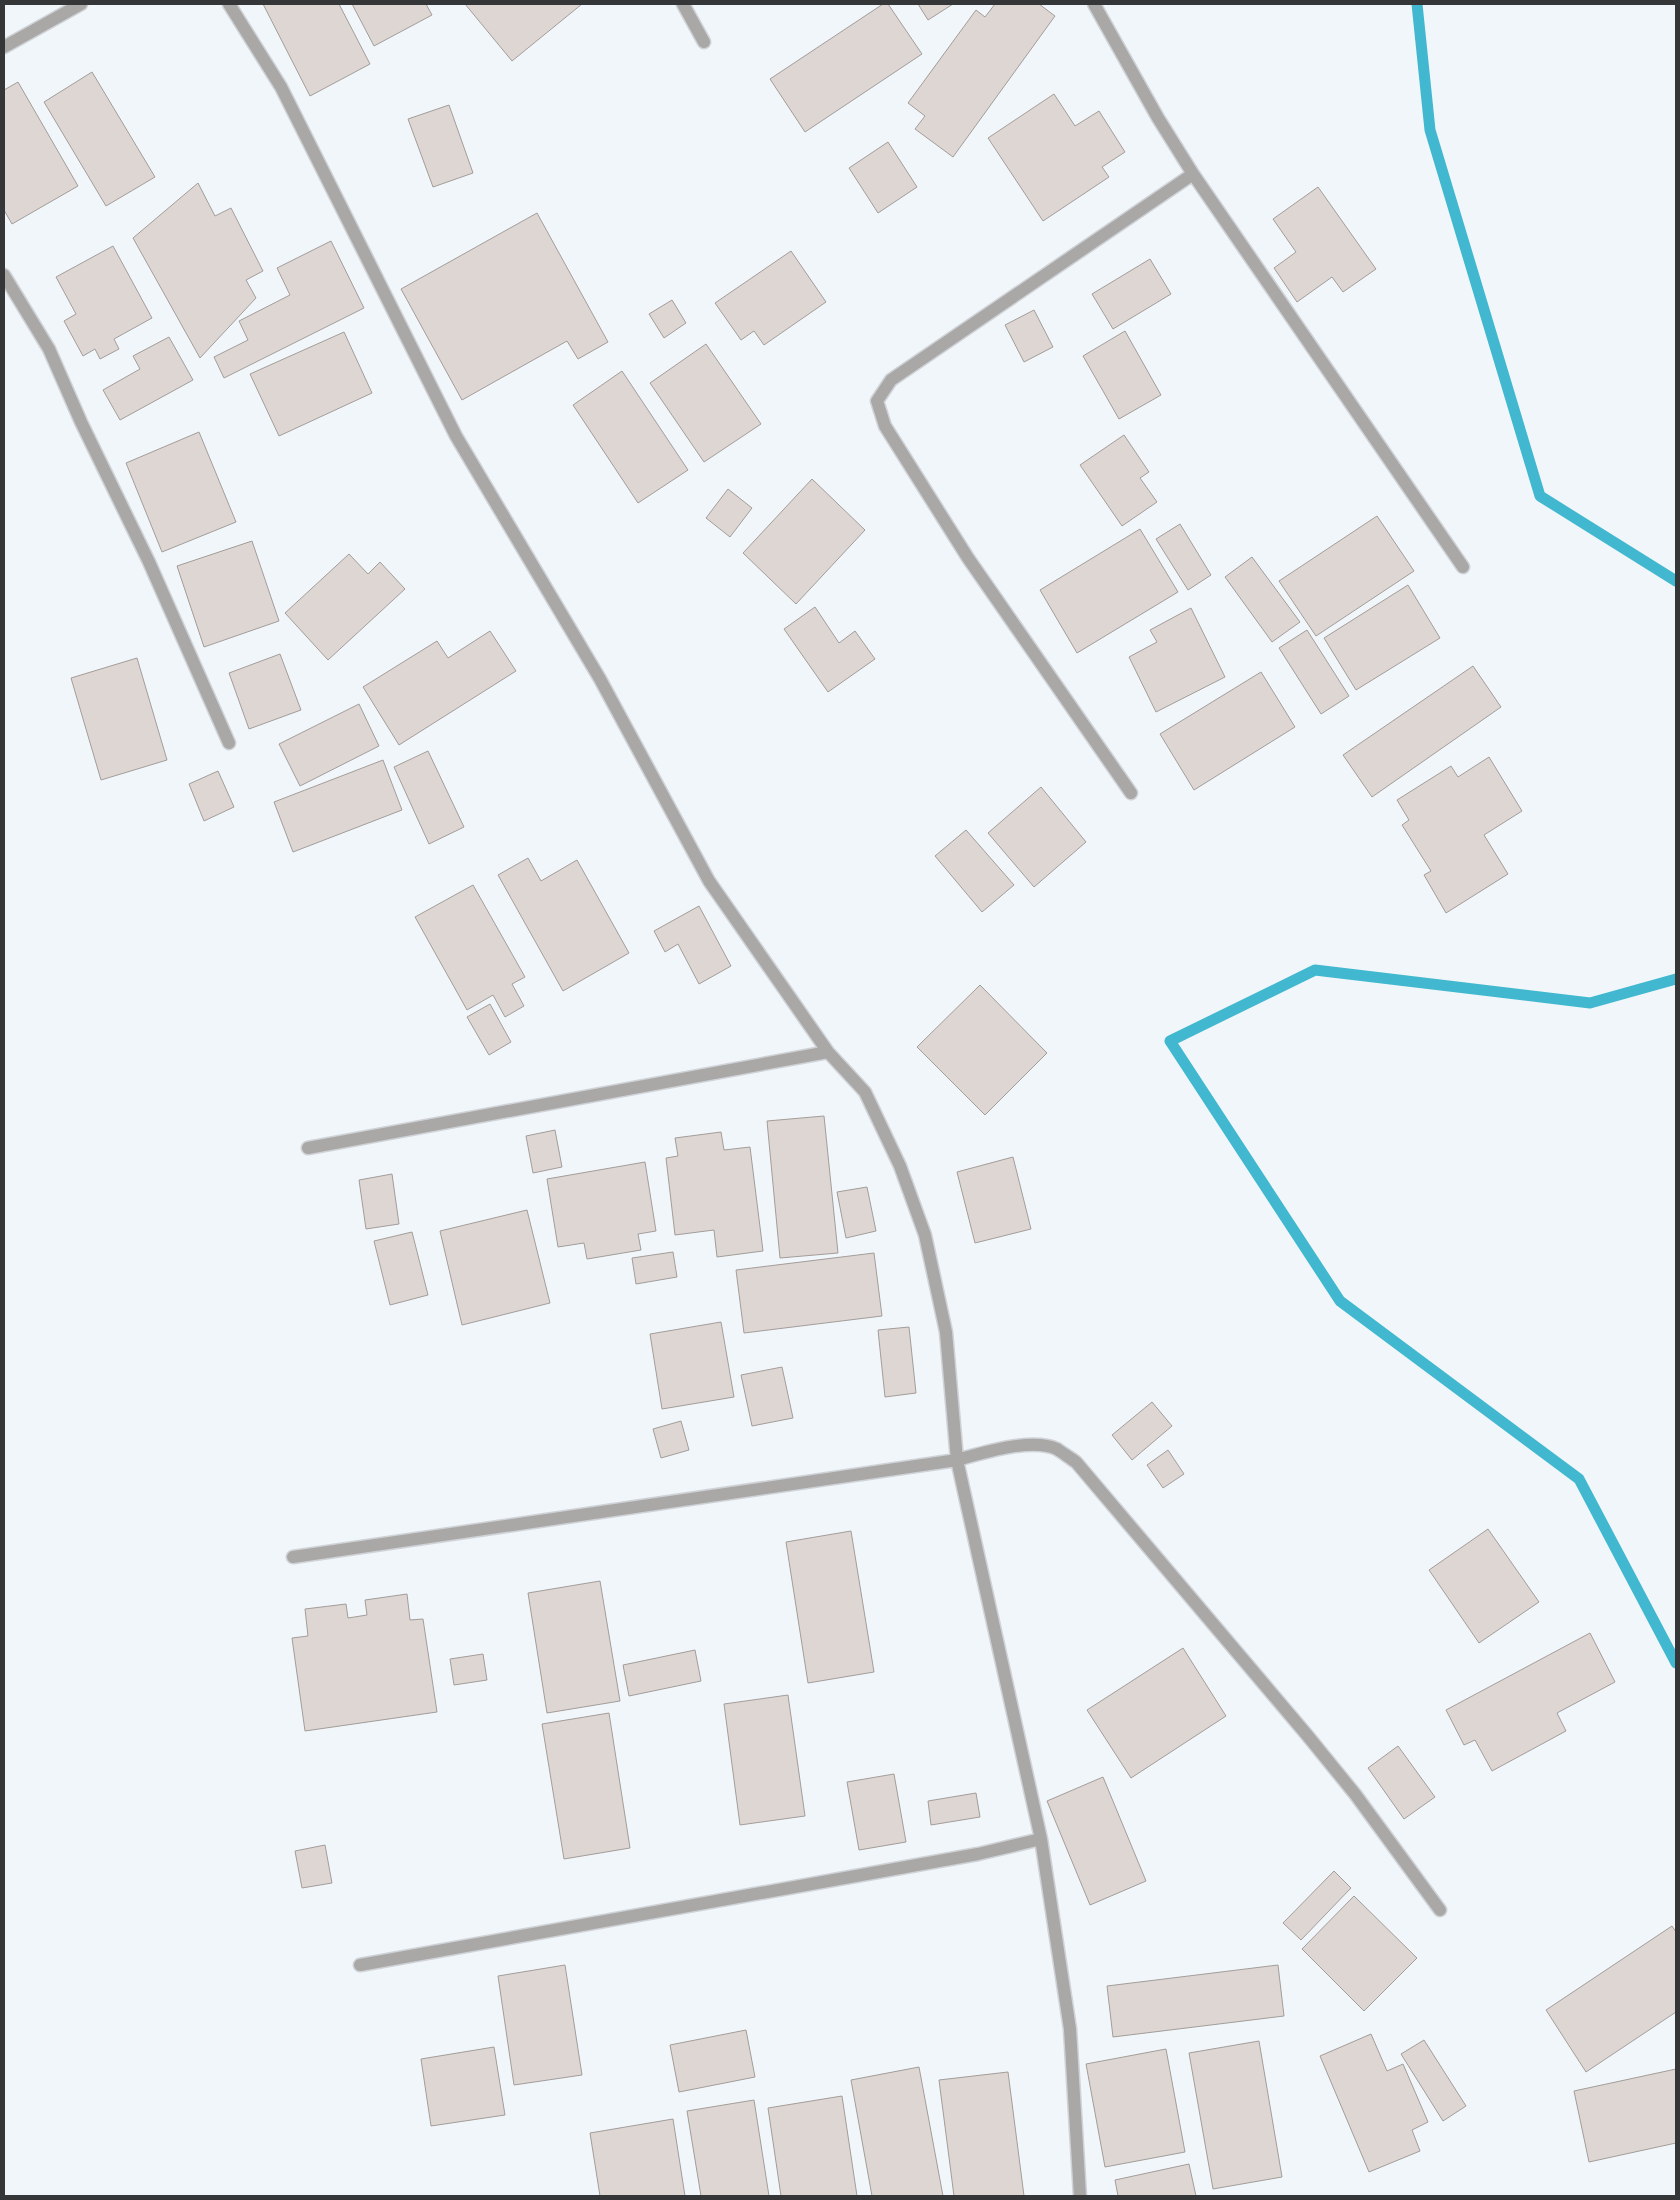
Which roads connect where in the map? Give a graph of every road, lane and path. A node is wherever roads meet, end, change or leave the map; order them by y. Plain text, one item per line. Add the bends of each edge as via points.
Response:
1 (81, 4) edge
2 (229, 4) edge
3 (683, 4) edge
4 (1094, 4) edge
5 (704, 42) dead end
6 (4, 47) edge
7 (1193, 174) junction
8 (4, 275) edge
9 (1463, 567) dead end
10 (228, 743) dead end
11 (1131, 793) dead end
12 (828, 1052) junction
13 (308, 1148) dead end
14 (957, 1460) junction
15 (293, 1557) dead end
16 (1041, 1839) junction
17 (1440, 1910) dead end
18 (360, 1966) dead end
19 (1080, 2196) edge

1 - 6 street
2 - 12 street via 281,87 456,436 600,679 709,881
3 - 5 street
4 - 7 street
7 - 9 street
7 - 11 street via 890,380 877,401 885,426 968,558
8 - 10 street via 49,349 149,562
12 - 13 street
12 - 14 street via 865,1092 900,1166 925,1235 946,1332
14 - 15 street
14 - 16 street
14 - 17 street via 1000,1448 1030,1445 1055,1448 1076,1462 1355,1794
16 - 18 street via 968,1856
16 - 19 street via 1070,2029

